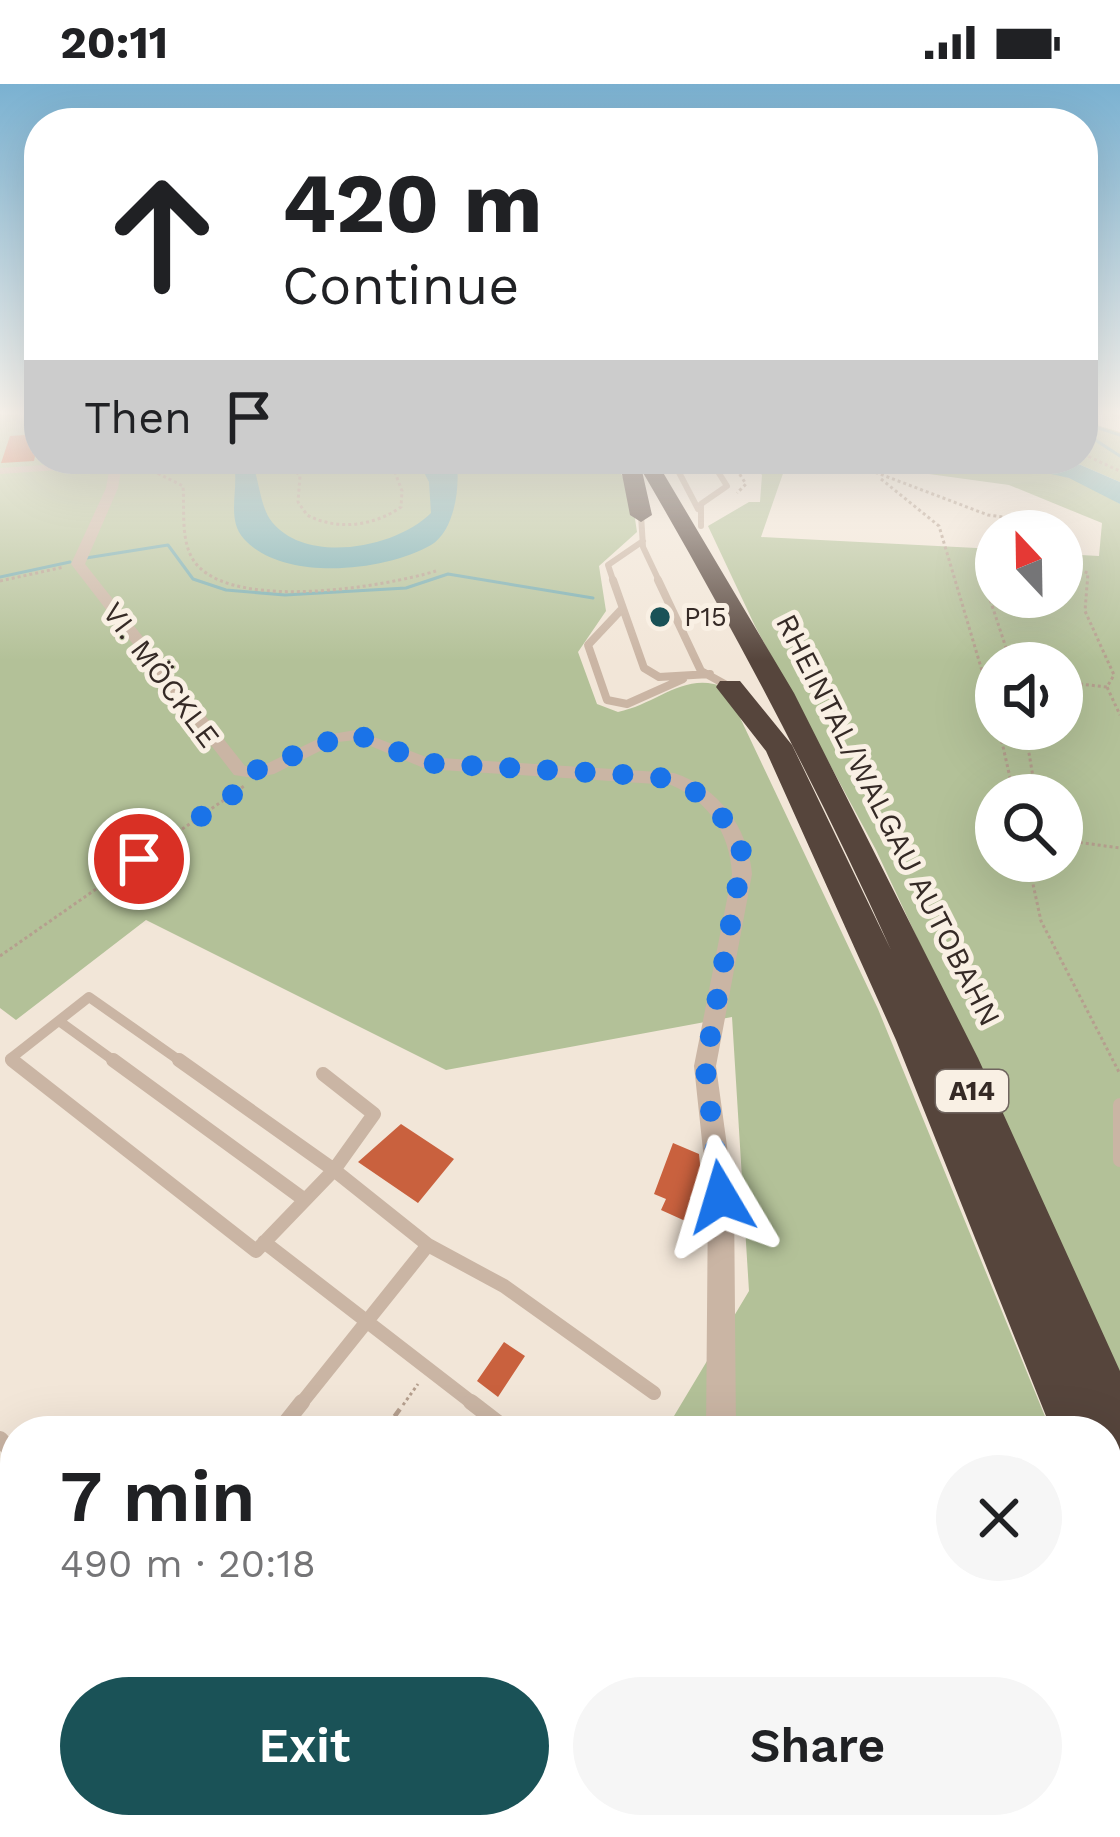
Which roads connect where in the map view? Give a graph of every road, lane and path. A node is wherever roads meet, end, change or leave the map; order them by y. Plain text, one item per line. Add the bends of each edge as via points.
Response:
1 (103, 497) edge
2 (184, 497) edge
3 (297, 497) edge
4 (402, 497) edge
5 (639, 497) edge
6 (652, 497) edge
7 (658, 497) edge
8 (690, 497) edge
9 (718, 497) edge
10 (898, 497) edge
11 (933, 497) edge
12 (975, 511) edge
13 (641, 515) joint
14 (700, 518) junction
15 (643, 542) junction
16 (78, 564) junction
17 (1083, 570) edge
18 (436, 571) dead end
19 (0, 581) edge
20 (718, 586) junction
21 (621, 610) junction
22 (975, 647) edge
23 (687, 676) junction
24 (720, 681) junction
25 (1083, 684) edge
26 (1107, 687) junction
27 (1120, 715) edge
28 (777, 746) junction
29 (249, 773) junction
30 (1083, 843) edge
31 (1120, 848) edge
32 (1033, 882) edge
33 (0, 956) edge
34 (59, 1021) junction
35 (5, 1059) edge
36 (323, 1074) dead end
37 (1120, 1075) edge
38 (1120, 1105) edge
39 (1120, 1160) edge
40 (334, 1170) junction
41 (302, 1198) junction
42 (264, 1243) junction
43 (428, 1245) junction
44 (366, 1323) junction
45 (428, 1371) junction
46 (654, 1393) dead end
47 (291, 1416) edge
48 (395, 1416) edge
49 (489, 1416) edge
50 (722, 1416) edge
51 (1071, 1416) edge
52 (1114, 1416) edge

1 - 16 street
2 - 18 path via 192,556 224,581 265,589 394,583
3 - 4 path via 320,520 354,524 387,517
5 - 13 highway
6 - 28 highway, A14
7 - 20 highway, RHEINTAL/WALGAU AUTOBAHN / A14
8 - 14 lane
9 - 14 lane
10 - 22 path via 926,508 939,526
11 - 12 path
13 - 15 lane
14 - 20 highway via 723,578
15 - 21 lane via 610,560
15 - 24 lane via 696,662
16 - 19 path
16 - 29 street, VI. MÖCKLE via 230,765
17 - 26 path via 1085,611 1114,675
20 - 52 highway, RHEINTAL/WALGAU AUTOBAHN / A14 via 945,1031
21 - 23 lane via 650,674
21 - 23 lane via 588,645 607,700 627,704
23 - 24 lane
24 - 28 highway
25 - 26 path
26 - 27 path
28 - 51 highway, A14 via 915,1040
29 - 33 path via 244,787
29 - 50 street via 358,735 426,763 674,779 695,788 734,833 742,874 705,1066 721,1197
30 - 31 path
32 - 37 path via 1041,921
34 - 35 lane
34 - 40 lane via 89,997
34 - 41 lane
35 - 42 lane via 256,1251
36 - 40 lane via 374,1114
38 - 39 lane
40 - 41 lane
40 - 43 lane
41 - 42 lane
42 - 44 lane
43 - 44 lane
43 - 46 lane via 504,1286
44 - 45 lane
44 - 47 lane
45 - 48 path
45 - 49 lane

